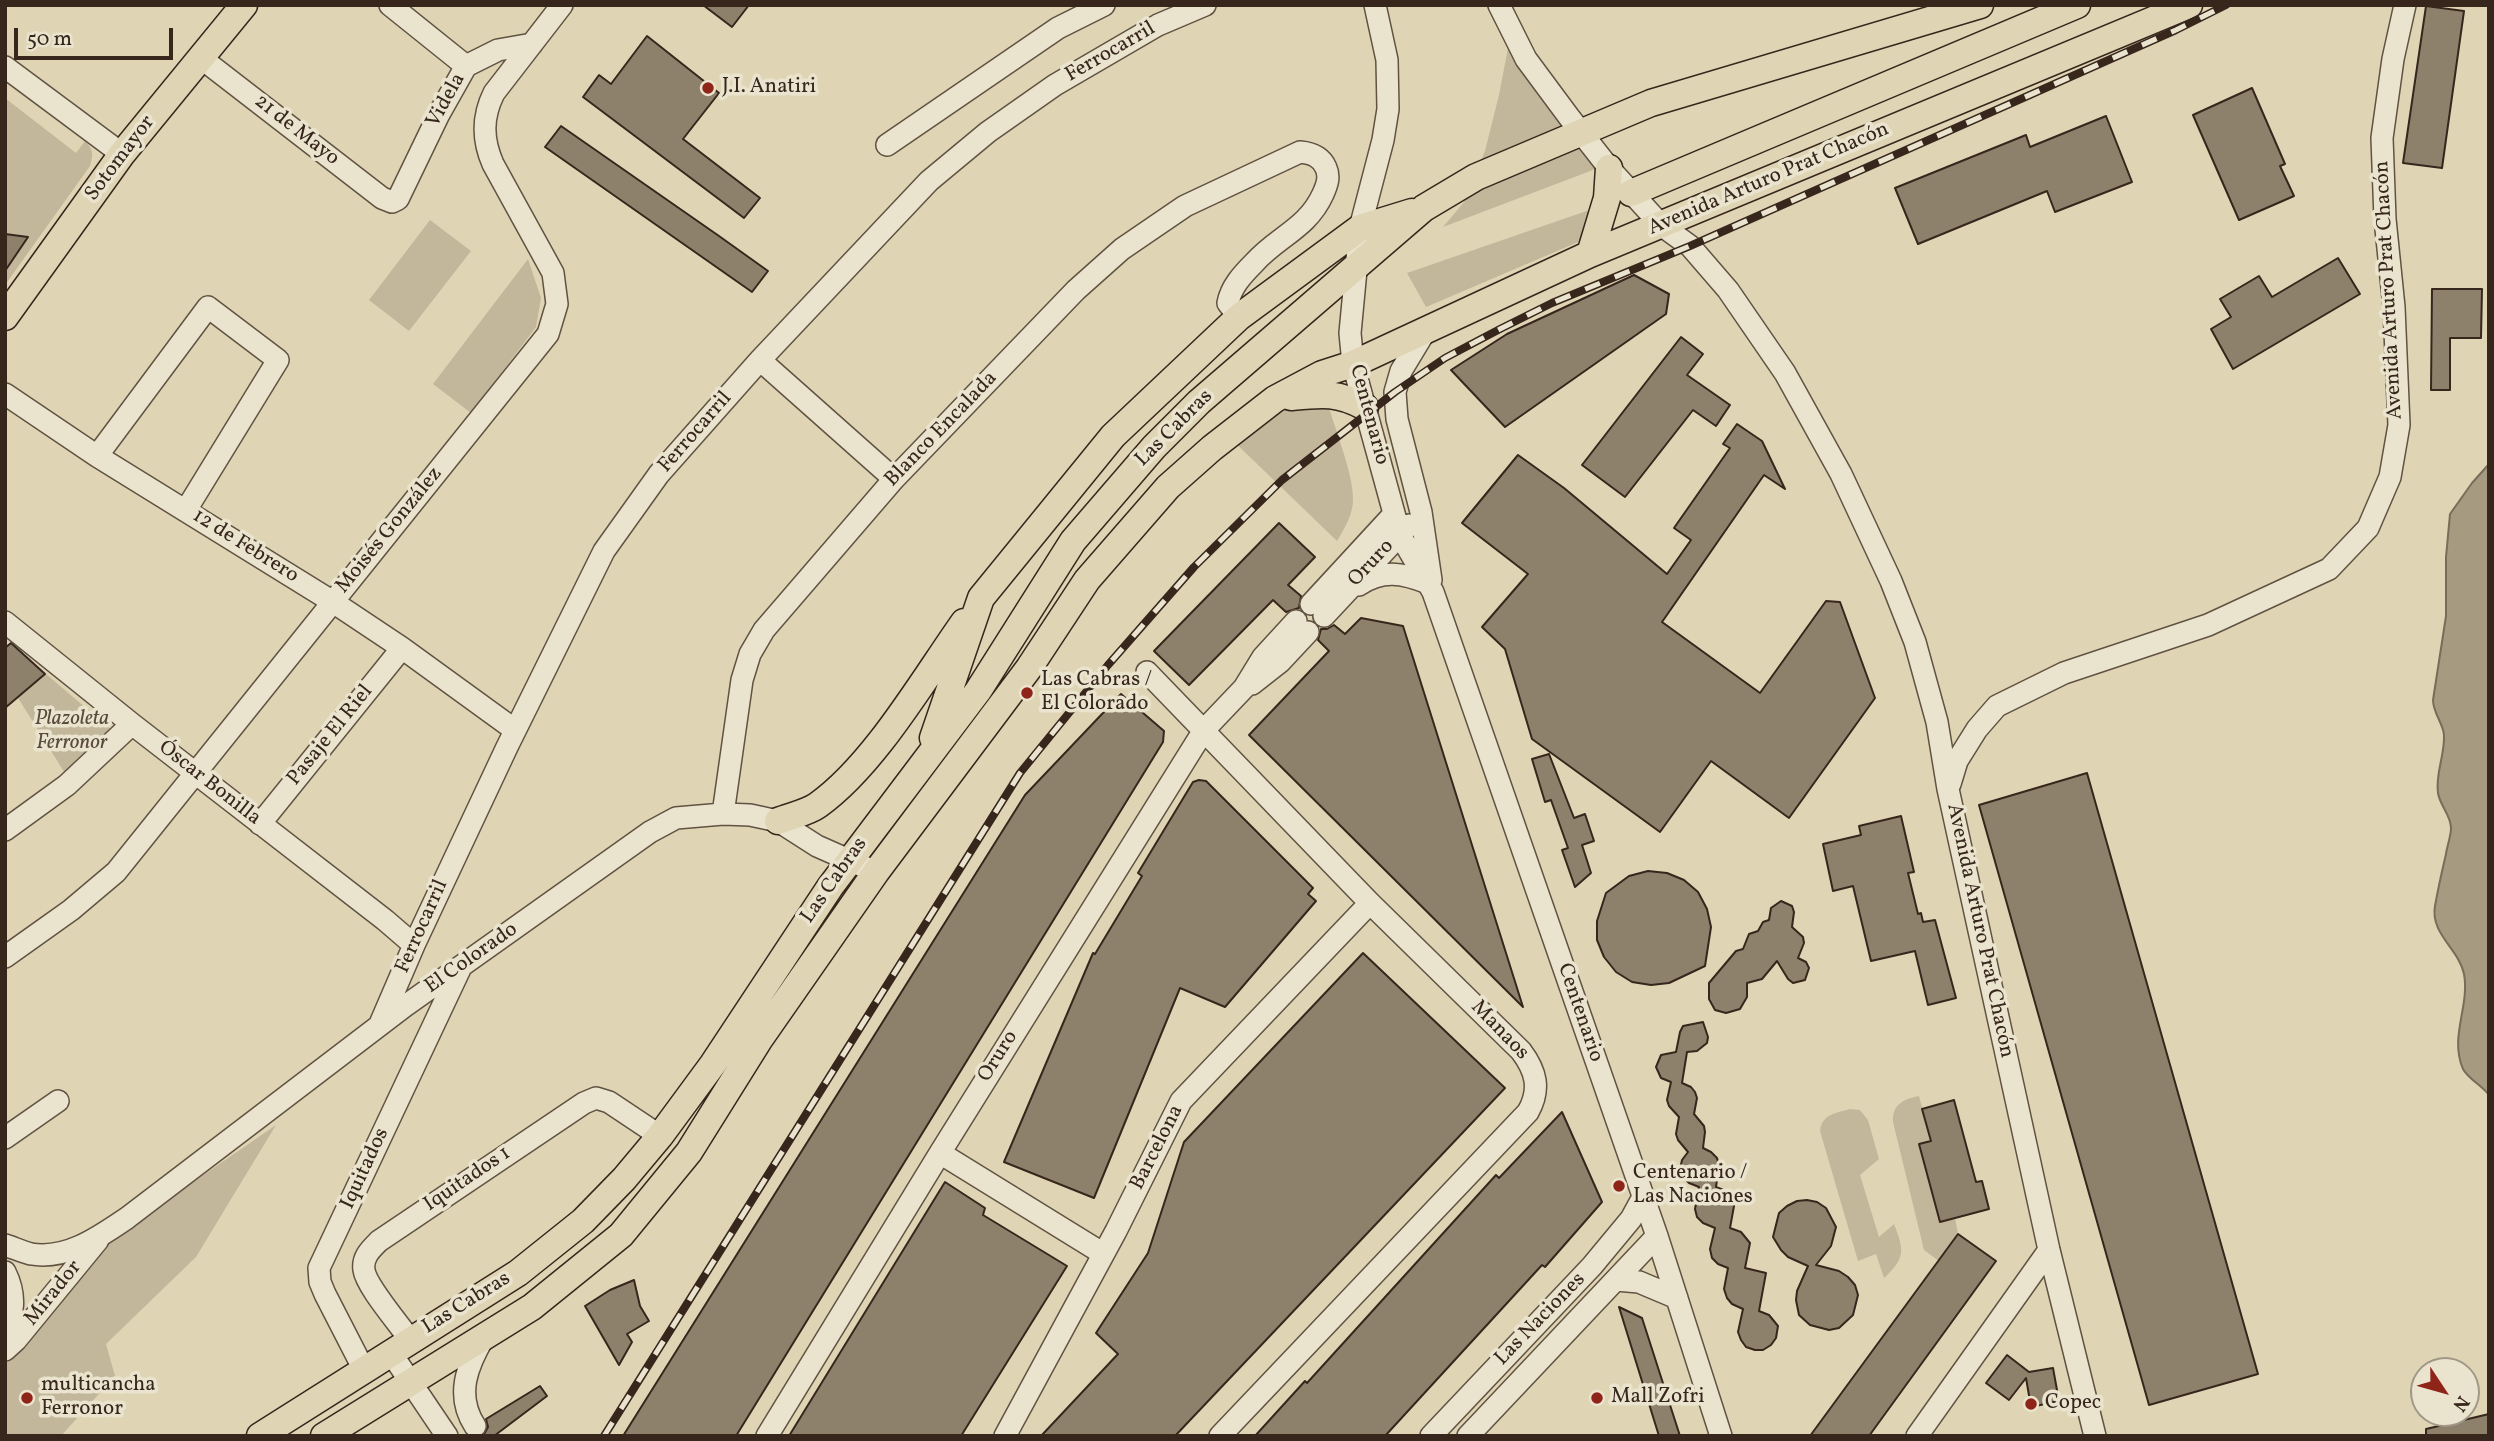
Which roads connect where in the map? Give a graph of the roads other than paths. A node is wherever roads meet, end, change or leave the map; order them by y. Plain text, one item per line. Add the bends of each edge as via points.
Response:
1 (244, 5) edge
2 (390, 5) edge
3 (562, 5) edge
4 (1104, 5) edge
5 (1205, 5) edge
6 (1375, 5) edge
7 (1499, 5) edge
8 (1980, 5) edge
9 (2077, 5) edge
10 (2189, 5) edge
11 (2405, 5) edge
12 (532, 44) junction
13 (201, 58) junction
14 (466, 66) junction
15 (5, 68) edge
16 (1582, 132) junction
17 (887, 145) dead end
18 (122, 154) junction
19 (1609, 168) junction
20 (1632, 193) junction
21 (392, 202) joint
22 (1424, 208) junction
23 (1661, 225) junction
24 (1360, 228) junction
25 (1590, 254) junction
26 (1357, 265) junction
27 (5, 317) edge
28 (1239, 317) junction
29 (1427, 328) junction
30 (760, 360) junction
31 (1353, 364) junction
32 (5, 394) edge
33 (1275, 399) junction
34 (1365, 407) junction
35 (97, 456) junction
36 (894, 479) junction
37 (186, 510) junction
38 (1421, 512) junction
39 (1397, 525) junction
40 (1430, 588) junction
41 (1342, 596) junction
42 (981, 598) junction
43 (333, 602) junction
44 (5, 622) edge
45 (1302, 626) dead end
46 (402, 648) junction
47 (1147, 672) dead end
48 (132, 724) junction
49 (515, 730) junction
50 (1205, 730) junction
51 (926, 759) junction
52 (195, 772) junction
53 (1948, 789) junction
54 (723, 814) junction
55 (778, 821) junction
56 (260, 824) junction
57 (5, 830) edge
58 (849, 861) junction
59 (876, 872) junction
60 (1370, 903) junction
61 (414, 945) junction
62 (5, 957) edge
63 (461, 967) junction
64 (380, 1024) junction
65 (58, 1101) dead end
66 (660, 1136) junction
67 (5, 1138) edge
68 (940, 1153) junction
69 (1643, 1197) junction
70 (102, 1236) junction
71 (1657, 1236) junction
72 (5, 1245) edge
73 (2049, 1250) junction
74 (1102, 1253) junction
75 (5, 1272) edge
76 (1616, 1280) junction
77 (1677, 1298) junction
78 (484, 1337) junction
79 (5, 1338) edge
80 (401, 1346) junction
81 (5, 1350) edge
82 (365, 1370) junction
83 (411, 1382) junction
84 (475, 1426) dead end
85 (260, 1436) edge
86 (324, 1436) edge
87 (447, 1436) edge
88 (767, 1436) edge
89 (1004, 1436) edge
90 (1220, 1436) edge
91 (1431, 1436) edge
92 (1468, 1436) edge
93 (1721, 1436) edge
94 (1917, 1436) edge
95 (2095, 1436) edge

1 - 13 main road, Sotomayor
2 - 14 street
3 - 12 street
4 - 17 street via 1058,28
5 - 30 street, Ferrocarril via 1158,25 1055,85 988,132 929,181
6 - 24 street, Centenario via 1387,60 1388,109
7 - 16 street via 1526,60
8 - 16 main road via 1651,103
9 - 20 main road
10 - 23 main road, Avenida Arturo Prat Chacón
11 - 53 street, Avenida Arturo Prat Chacón via 2382,138 2399,425 2390,477 2368,527 2329,569 2208,625 2064,673 1997,706 1957,761
12 - 14 street, Videla via 498,50
12 - 43 street, Moisés González via 488,104 484,128 493,164 553,273 554,319 539,348
13 - 18 main road, Sotomayor
13 - 21 street, 21 de Mayo
14 - 21 street, Videla via 398,199
15 - 18 street
16 - 19 street
16 - 22 main road via 1476,177
18 - 27 main road, Sotomayor
19 - 20 street
19 - 25 main road via 1607,198
20 - 23 street
22 - 24 main road
22 - 26 main road
23 - 25 main road, Avenida Arturo Prat Chacón
23 - 53 street via 1690,246 1728,290 1785,373 1841,474 1915,642 1937,722
24 - 26 street, Centenario
24 - 28 main road
25 - 29 main road, Avenida Arturo Prat Chacón
26 - 31 street, Centenario via 1350,333
26 - 51 main road, Las Cabras via 1199,402 1138,465 1073,541 978,691
28 - 36 street, Blanco Encalada via 1228,303 1230,292 1256,260 1306,222 1318,206 1328,182 1327,169 1311,153 1300,152 1185,206 1122,249 1076,290
28 - 42 main road via 1113,436
29 - 31 main road, Avenida Arturo Prat Chacón
29 - 38 street, Centenario via 1401,372 1395,392 1397,419
30 - 36 street
30 - 49 street, Ferrocarril via 659,474 604,551
31 - 33 main road, Las Cabras via 1322,374
31 - 34 street, Centenario
32 - 35 street, 12 de Febrero
33 - 34 main road via 1323,393 1348,397
33 - 59 main road, Las Cabras via 1167,487 1087,580 1029,668
34 - 39 street, Centenario
35 - 37 street, 12 de Febrero
35 - 37 street via 208,307 278,360
36 - 54 street, Blanco Encalada via 764,630 750,654 742,680
37 - 43 street, 12 de Febrero
38 - 39 street, Oruro
38 - 40 street, Centenario
39 - 40 street, Centenario
39 - 41 street, Oruro
39 - 41 street, Oruro via 1317,610
40 - 41 street via 1393,573 1371,577
40 - 69 street, Centenario
42 - 51 main road
42 - 55 main road via 847,781 816,807
43 - 46 street, 12 de Febrero
43 - 52 street, Moisés González
44 - 48 street, Óscar Bonilla
45 - 50 street, Oruro via 1263,657 1244,688
46 - 49 street, 12 de Febrero
46 - 56 street, Pasaje El Riel
47 - 50 street, Manaos
48 - 52 street, Óscar Bonilla
48 - 57 street via 67,785
49 - 61 street, Ferrocarril
50 - 60 street, Manaos
50 - 68 street, Oruro
51 - 58 main road, Las Cabras
52 - 56 street, Óscar Bonilla
52 - 62 street, Moisés González via 116,872 71,911
53 - 73 street, Avenida Arturo Prat Chacón
54 - 55 street, El Colorado
54 - 63 street, El Colorado via 676,818 650,832
55 - 58 street, El Colorado
56 - 61 street, Óscar Bonilla
58 - 59 street, El Colorado
58 - 66 main road, Las Cabras
59 - 78 main road, Las Cabras via 760,1040 690,1152 621,1235 533,1307
60 - 74 street, Barcelona via 1181,1101
60 - 90 street, Manaos via 1521,1051 1532,1065 1535,1100
61 - 64 street, Ferrocarril
63 - 64 street, El Colorado
63 - 82 street, Iquitados via 319,1268 325,1294
64 - 70 street, El Colorado
65 - 67 street
66 - 80 main road, Las Cabras via 624,1179 518,1273
66 - 80 street, Iquitados 1 via 609,1102 596,1098 584,1102 379,1241 366,1254 363,1269
68 - 74 street
68 - 88 street, Oruro
69 - 71 street, Centenario
69 - 91 street, Las Naciones via 1592,1266
70 - 72 street via 63,1254 32,1254
70 - 81 street, Mirador
71 - 76 street, Las Naciones
71 - 77 street, Centenario
73 - 94 street
73 - 95 street, Avenida Arturo Prat Chacón
74 - 89 street, Barcelona
75 - 79 street, Mirador via 14,1308
76 - 77 street, Las Naciones via 1639,1282
76 - 92 street, Las Naciones
77 - 93 street, Centenario
78 - 83 main road, Las Cabras
78 - 84 street via 468,1368 463,1392
80 - 82 main road, Las Cabras
80 - 83 street
82 - 85 main road, Las Cabras
83 - 86 main road, Las Cabras
83 - 87 street

